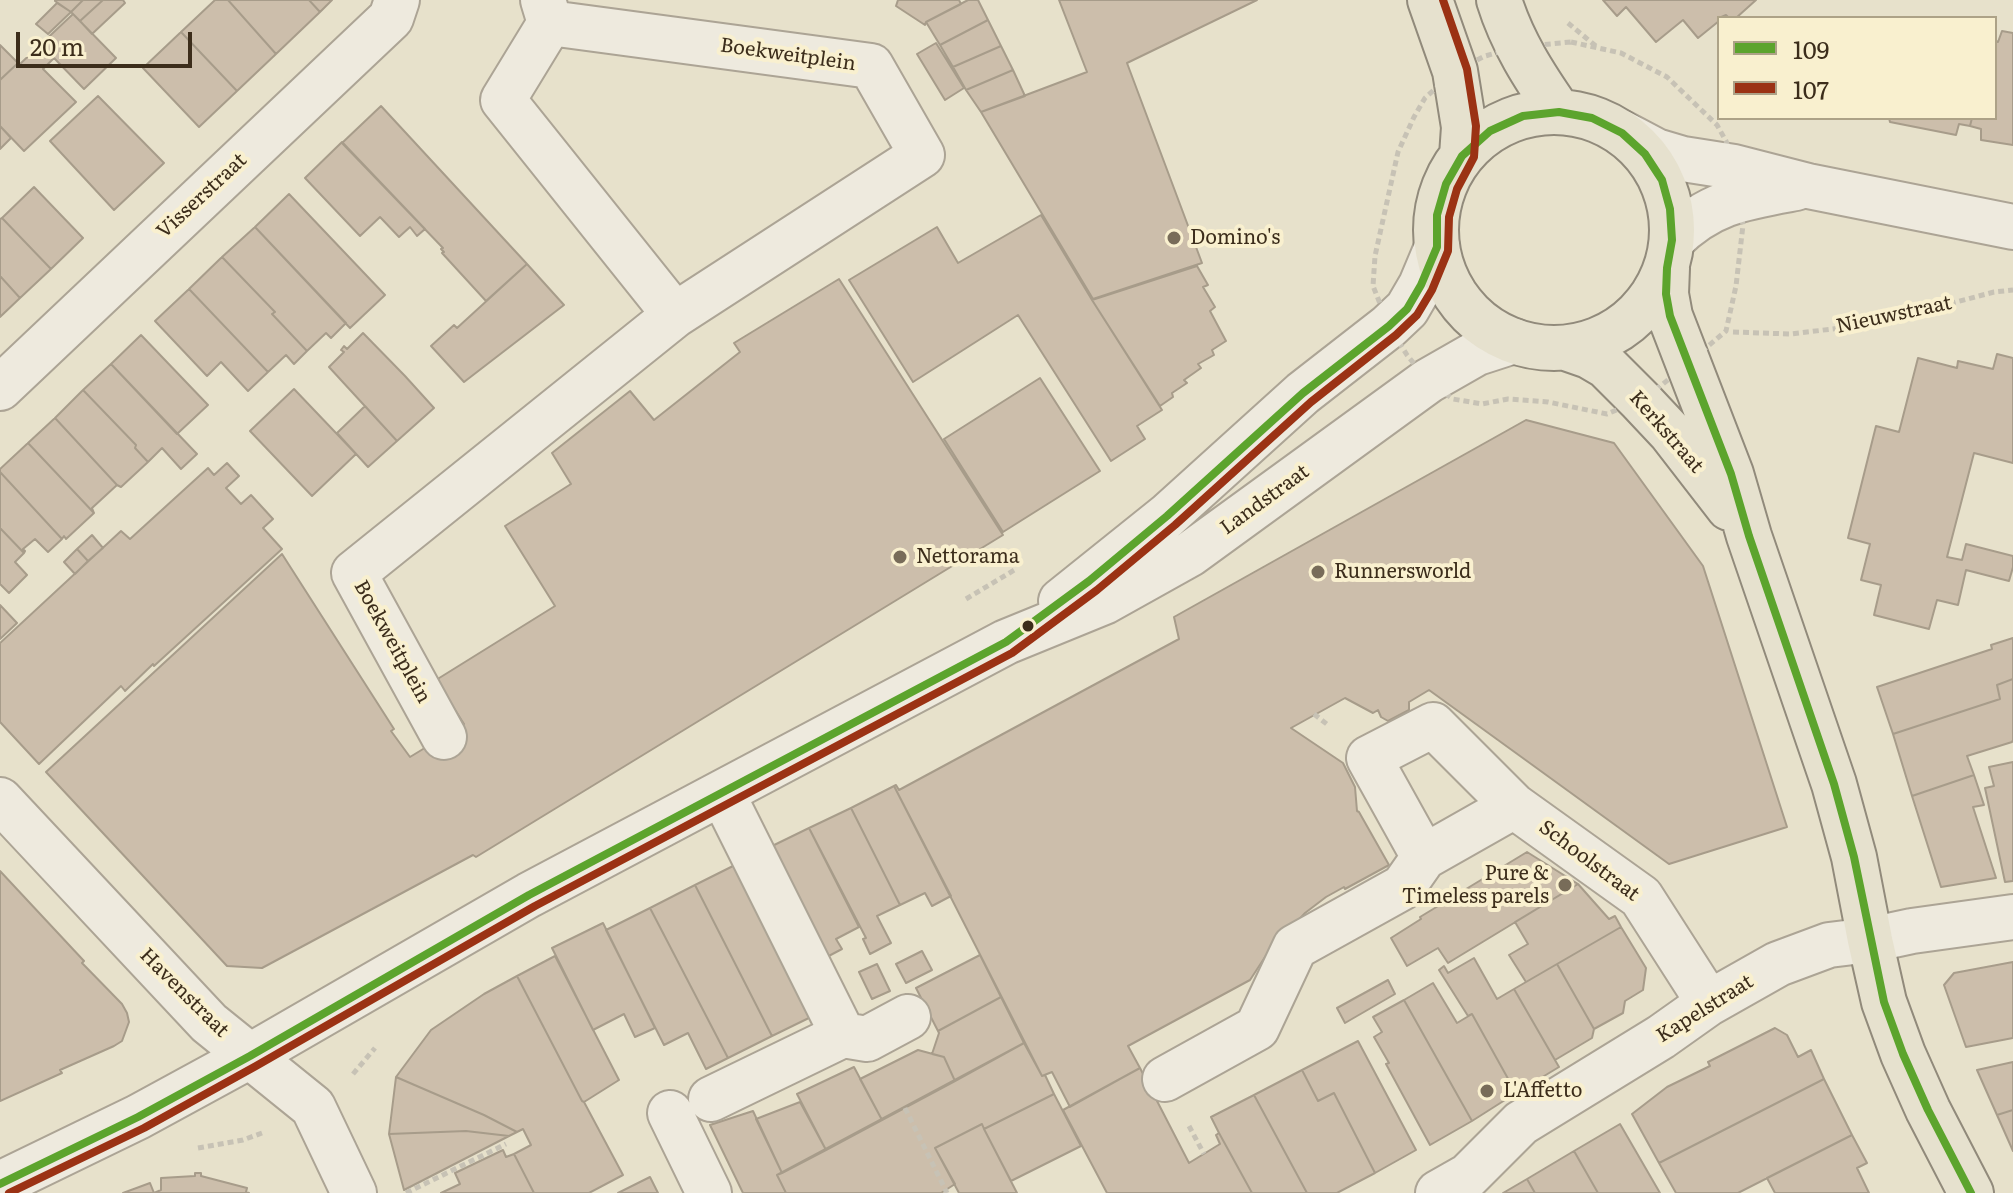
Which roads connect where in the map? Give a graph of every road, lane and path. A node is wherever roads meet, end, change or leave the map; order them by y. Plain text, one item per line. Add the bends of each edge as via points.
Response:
1 (397, 0) edge
2 (1430, 0) edge
3 (1499, 0) edge
4 (547, 12) edge
5 (1562, 17) dead end
6 (1537, 45) dead end
7 (1598, 48) junction
8 (1559, 112) junction
9 (1622, 133) junction
10 (1726, 141) dead end
11 (1462, 156) junction
12 (1808, 186) junction
13 (1743, 225) dead end
14 (2013, 227) edge
15 (1437, 247) junction
16 (1670, 254) junction
17 (2013, 290) edge
18 (675, 315) junction
19 (1726, 331) junction
20 (1514, 341) junction
21 (1566, 348) junction
22 (1704, 352) dead end
23 (0, 388) edge
24 (1749, 536) junction
25 (1006, 642) junction
26 (444, 737) dead end
27 (722, 793) junction
28 (0, 800) edge
29 (1514, 806) junction
30 (1424, 857) junction
31 (2013, 917) edge
32 (1870, 940) junction
33 (1709, 1003) junction
34 (908, 1017) dead end
35 (843, 1035) junction
36 (250, 1056) junction
37 (1165, 1079) dead end
38 (711, 1099) dead end
39 (905, 1108) dead end
40 (670, 1113) dead end
41 (506, 1144) dead end
42 (0, 1184) edge
43 (354, 1193) edge
44 (406, 1193) edge
45 (709, 1193) edge
46 (947, 1193) edge
47 (1438, 1193) edge
48 (1971, 1193) edge

1 - 23 street, Visserstraat via 391,18
2 - 11 main road via 1455,71 1464,127
3 - 8 main road via 1518,47
4 - 18 street, Boekweitplein via 503,100
4 - 18 street, Boekweitplein via 871,66 922,155
5 - 7 path
6 - 7 path via 1571,42
7 - 10 path via 1621,53 1667,77 1717,125
8 - 9 main road via 1592,118
8 - 11 main road via 1523,116 1490,131
9 - 12 street via 1683,159
9 - 16 main road via 1662,180 1670,209
11 - 15 main road via 1437,215
12 - 14 street
12 - 16 street via 1707,211 1686,225
13 - 19 path
15 - 20 main road via 1446,278 1462,305
15 - 25 street, Landstraat via 1407,309 1389,326 1303,393 1089,581
16 - 21 main road via 1651,299 1627,323 1599,340
16 - 24 main road, Kerkstraat via 1670,316 1731,474
17 - 19 path, Nieuwstraat via 1873,324 1791,334
18 - 26 street, Boekweitplein via 354,573
19 - 22 path
20 - 21 main road
20 - 25 street, Landstraat via 1477,353 1428,381 1190,554 1104,602
21 - 24 main road, Kerkstraat via 1606,366 1640,400
24 - 32 main road, Kerkstraat via 1834,784
25 - 27 street, Landstraat
27 - 35 street
27 - 36 street, Landstraat via 529,895
28 - 36 street, Havenstraat via 209,1023
29 - 30 street
29 - 30 street, Schoolstraat via 1433,725 1369,758
29 - 33 street, Schoolstraat via 1641,897
30 - 37 street via 1403,887 1295,947 1257,1028
31 - 32 street, Kapelstraat
32 - 33 street, Kapelstraat via 1829,945 1778,964
32 - 48 main road, Kerkstraat via 1903,1054
33 - 47 street, Kapelstraat via 1521,1123 1468,1176
34 - 35 street via 867,1039
35 - 38 street
36 - 42 street, Landstraat
36 - 43 street, Havenstraat via 313,1107
39 - 46 path
40 - 45 street
41 - 44 path

